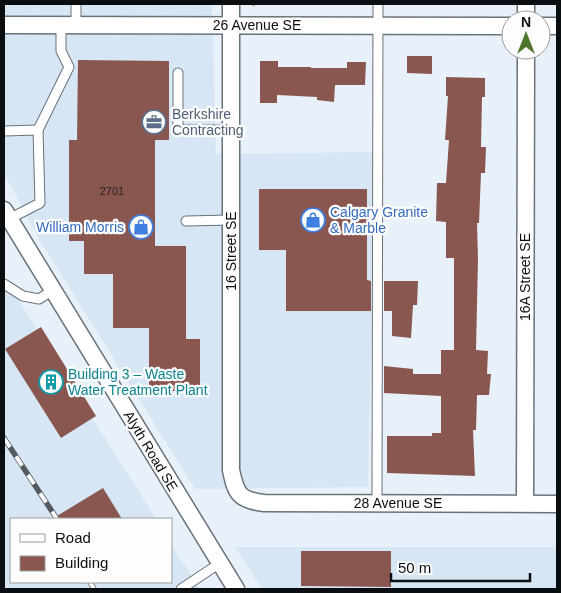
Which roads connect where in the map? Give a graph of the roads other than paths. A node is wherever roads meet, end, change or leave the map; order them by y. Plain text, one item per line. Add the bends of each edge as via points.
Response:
1 (76, 4) edge
2 (231, 4) edge
3 (378, 4) edge
4 (4, 25) edge
5 (68, 25) junction
6 (230, 25) junction
7 (378, 25) junction
8 (501, 26) edge
9 (526, 60) edge
10 (178, 73) dead end
11 (38, 130) junction
12 (231, 130) junction
13 (4, 131) edge
14 (7, 214) edge
15 (186, 220) dead end
16 (231, 220) junction
17 (4, 284) edge
18 (53, 290) junction
19 (240, 496) joint
20 (377, 503) junction
21 (525, 503) junction
22 (557, 504) edge
23 (220, 563) junction
24 (181, 589) edge
25 (236, 589) edge

1 - 5 lane
2 - 6 street, 16 Street SE
3 - 7 lane
4 - 5 street, 26 Avenue SE
5 - 6 street, 26 Avenue SE
5 - 11 lane via 61,51 69,67
6 - 7 street, 26 Avenue SE
6 - 12 street, 16 Street SE
7 - 8 street, 26 Avenue SE
7 - 20 lane
9 - 21 street, 16A Street SE
10 - 12 lane via 178,130
11 - 13 lane
11 - 14 lane via 40,203
12 - 16 street, 16 Street SE
14 - 18 street, Alyth Road SE
15 - 16 lane
16 - 19 street, 16 Street SE via 231,470
17 - 18 lane via 23,296 39,299
18 - 23 street, Alyth Road SE
19 - 20 street, 28 Avenue SE via 264,503
20 - 21 street, 28 Avenue SE
21 - 22 street, 28 Avenue SE
23 - 24 lane
23 - 25 street, Alyth Road SE

